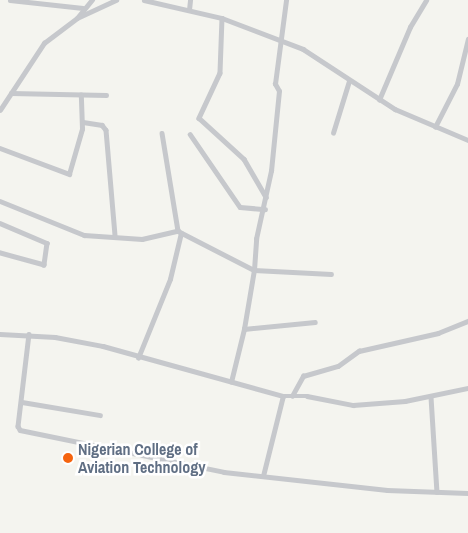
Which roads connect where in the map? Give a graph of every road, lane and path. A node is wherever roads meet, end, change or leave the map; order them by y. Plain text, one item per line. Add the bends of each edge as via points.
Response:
1 (10, 0) edge
2 (82, 0) edge
3 (92, 0) edge
4 (116, 0) edge
5 (144, 0) edge
6 (190, 0) edge
7 (286, 0) edge
8 (426, 0) edge
9 (22, 1) edge
10 (83, 9) junction
11 (189, 10) junction
12 (77, 18) junction
13 (222, 18) junction
14 (468, 39) edge
15 (282, 41) junction
16 (349, 80) junction
17 (11, 93) junction
18 (81, 95) junction
19 (106, 95) dead end
20 (378, 100) junction
21 (0, 110) edge
22 (83, 122) junction
23 (434, 127) junction
24 (162, 133) dead end
25 (333, 133) dead end
26 (190, 134) dead end
27 (468, 140) edge
28 (0, 148) edge
29 (267, 198) junction
30 (0, 201) edge
31 (265, 209) junction
32 (0, 222) edge
33 (180, 232) junction
34 (115, 235) junction
35 (0, 253) edge
36 (254, 270) junction
37 (330, 274) dead end
38 (468, 320) edge
39 (315, 322) dead end
40 (244, 328) junction
41 (0, 334) edge
42 (29, 334) junction
43 (138, 358) junction
44 (231, 382) junction
45 (468, 388) edge
46 (282, 396) junction
47 (292, 396) junction
48 (432, 397) junction
49 (22, 402) junction
50 (100, 415) dead end
51 (263, 476) junction
52 (437, 492) junction
53 (468, 493) edge

1 - 9 street
2 - 10 street
3 - 10 street
4 - 12 street
5 - 11 street
6 - 11 street
7 - 15 street
8 - 20 street via 410,27
9 - 10 street
10 - 12 street
11 - 13 street
12 - 17 street via 37,50
13 - 15 street
13 - 29 street via 220,73 199,118 244,159
14 - 23 street via 457,84
15 - 16 street via 303,50
15 - 29 street via 275,84 279,91 278,107
16 - 20 street
16 - 25 street
17 - 18 street
17 - 21 street
18 - 19 street
18 - 22 street
20 - 23 street
22 - 28 street via 69,174
22 - 34 street via 102,125 106,130
23 - 27 street
24 - 33 street
26 - 31 street via 240,207
29 - 31 street
30 - 34 street via 84,235
31 - 36 street via 256,239
32 - 35 street via 47,243 44,266
33 - 34 street via 142,239
33 - 36 street
33 - 43 street via 170,279
36 - 37 street
36 - 40 street
38 - 47 street via 438,333 359,351 338,366 303,376
39 - 40 street via 276,328
40 - 44 street
41 - 42 street
42 - 43 street via 103,346
42 - 49 street
43 - 44 street
44 - 46 street
45 - 48 street
46 - 47 street
46 - 51 street
47 - 48 street via 353,405
48 - 52 street
49 - 50 street
49 - 51 street via 20,430 178,464
51 - 52 street
52 - 53 street

